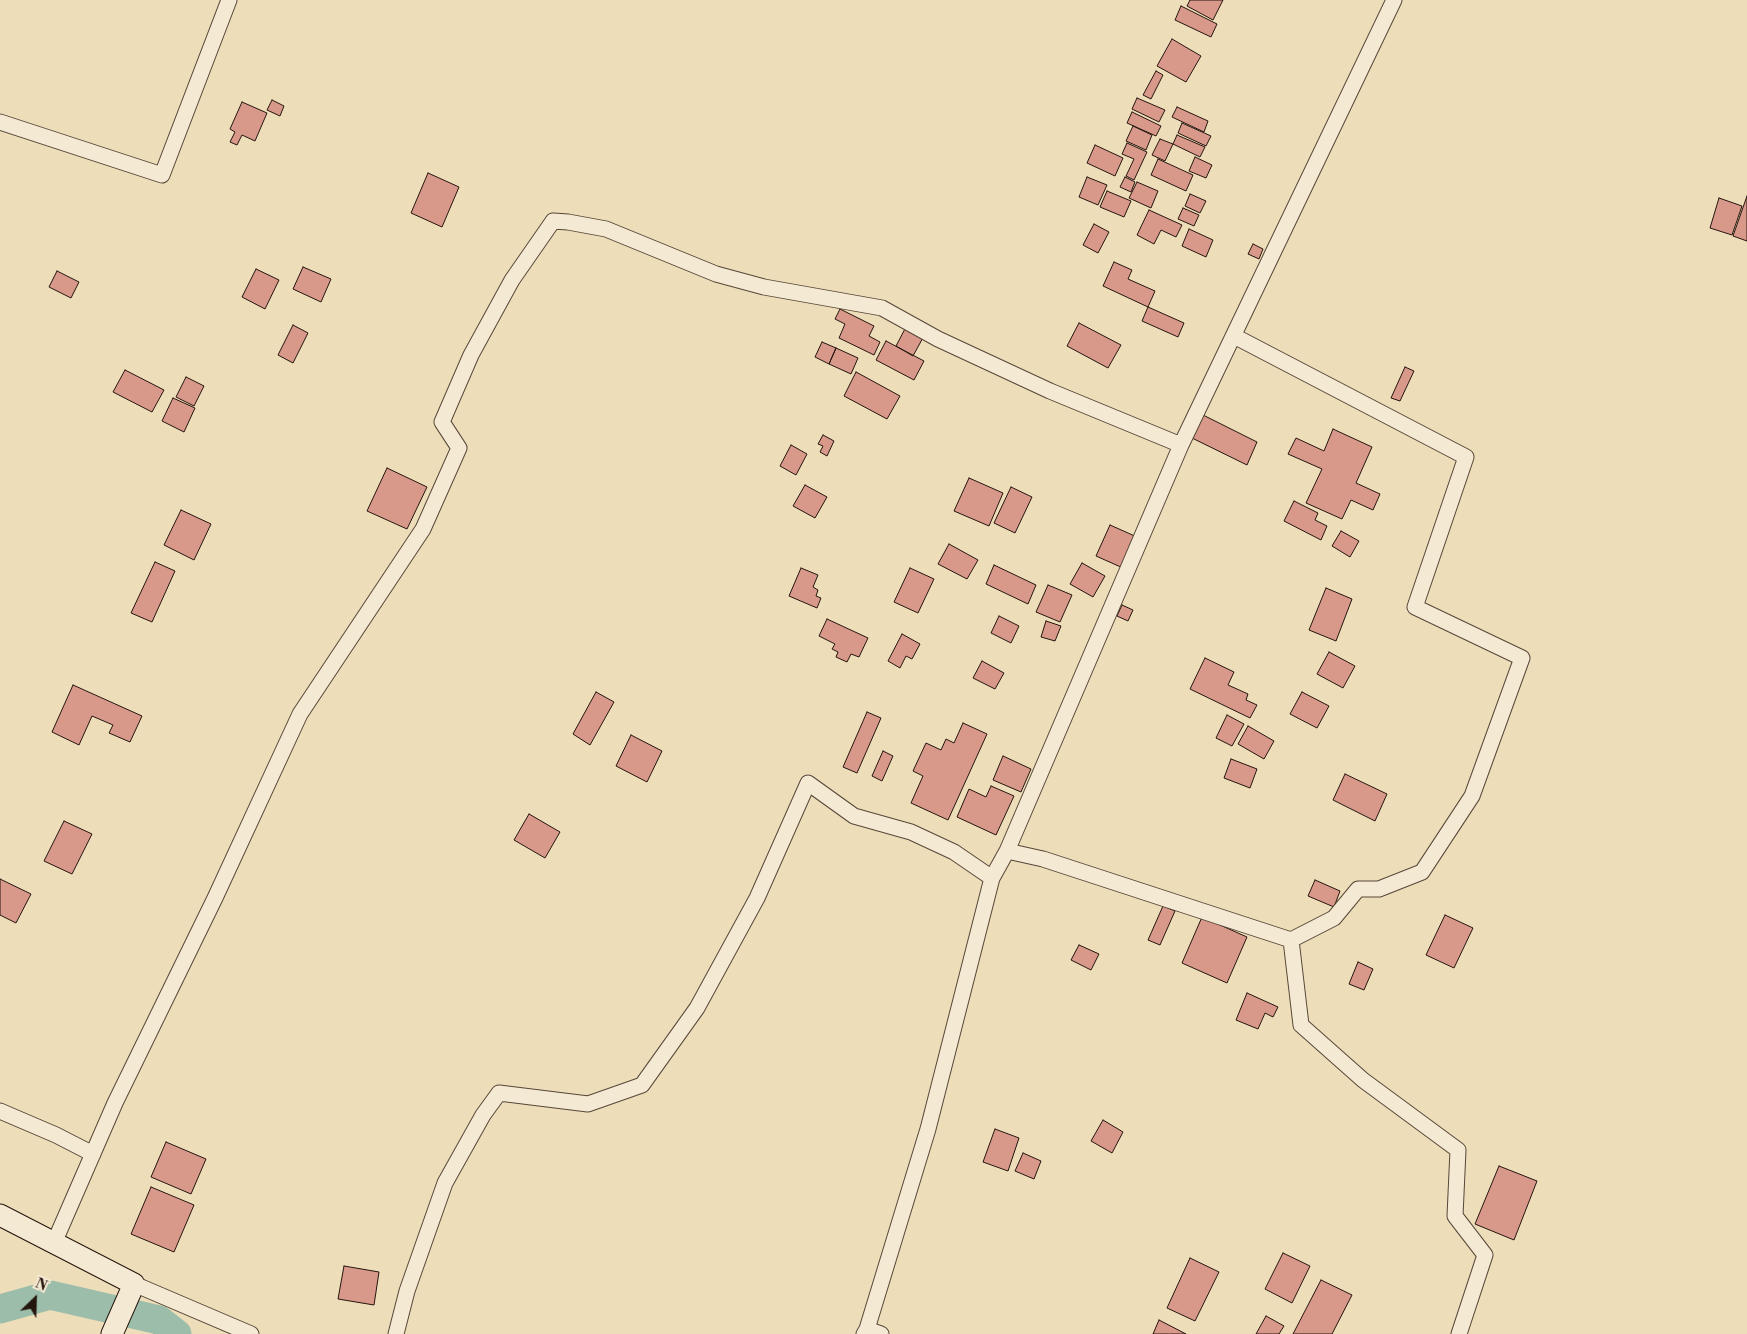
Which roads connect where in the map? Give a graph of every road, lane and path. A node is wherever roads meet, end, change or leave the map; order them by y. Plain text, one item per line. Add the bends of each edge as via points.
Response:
1 (229, 0) edge
2 (1394, 0) edge
3 (0, 122) edge
4 (1234, 336) junction
5 (1181, 445) junction
6 (1007, 851) junction
7 (992, 878) junction
8 (1290, 940) junction
9 (0, 1111) edge
10 (93, 1154) junction
11 (0, 1216) edge
12 (54, 1243) junction
13 (134, 1284) junction
14 (114, 1330) edge
15 (871, 1332) edge
16 (251, 1334) edge
17 (396, 1334) edge
18 (1459, 1334) edge

1 - 3 street via 162,175
2 - 4 street
4 - 5 street
4 - 8 street via 1466,457 1415,607 1522,658 1472,796 1422,872 1379,889 1358,889 1334,918
5 - 6 street
5 - 10 street via 1050,391 955,347 882,308 764,287 716,274 606,229 553,221 512,280 471,355 442,422 459,448 423,529 300,714
6 - 7 street
6 - 8 street via 1043,859
7 - 15 street via 928,1129
7 - 17 street via 954,852 911,832 854,816 808,783 757,898 697,1008 642,1085 588,1104 500,1093 483,1115 445,1182 407,1291
8 - 18 street via 1301,1025 1363,1080 1458,1150 1455,1216 1485,1255
9 - 10 street
10 - 12 street
11 - 12 main road
12 - 13 main road
13 - 14 main road
13 - 16 street

